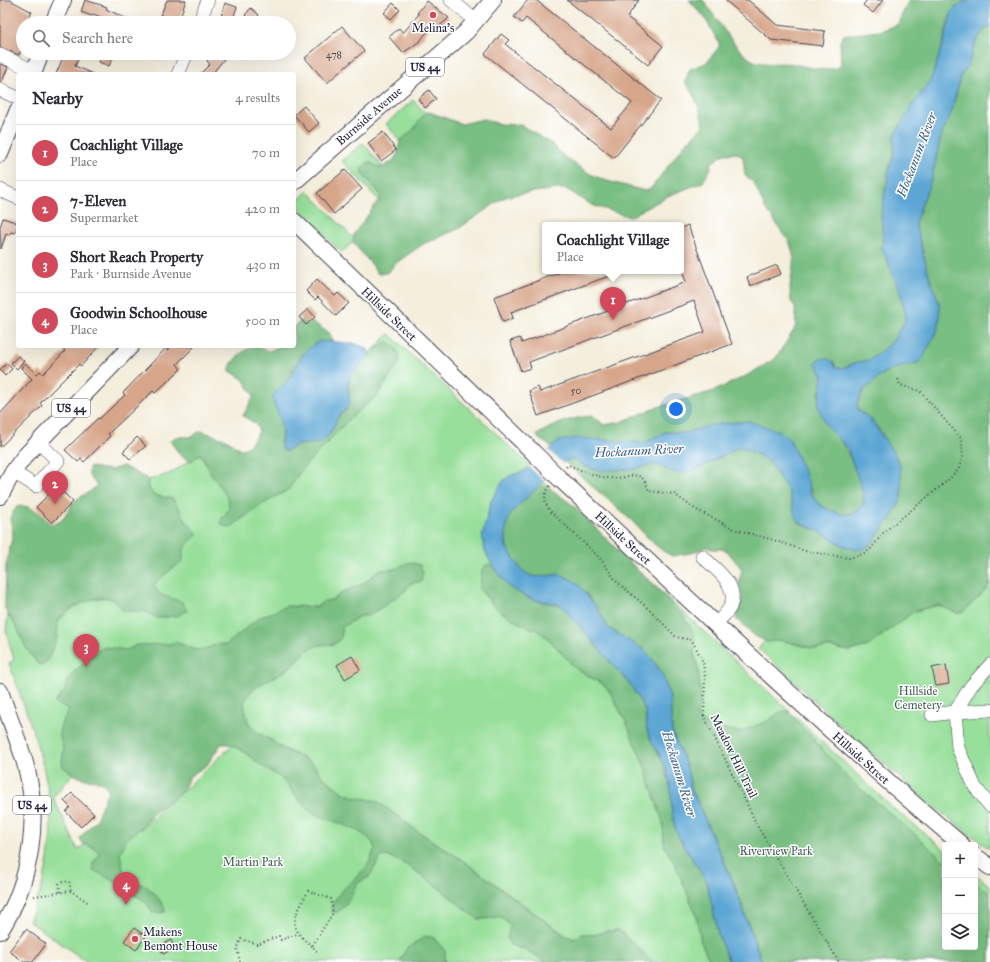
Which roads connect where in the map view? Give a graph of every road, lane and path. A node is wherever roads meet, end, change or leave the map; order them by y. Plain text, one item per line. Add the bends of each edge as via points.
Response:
1 (63, 0) edge
2 (208, 0) edge
3 (451, 0) edge
4 (493, 0) edge
5 (57, 16) edge
6 (202, 16) edge
7 (476, 21) junction
8 (0, 55) edge
9 (38, 60) edge
10 (184, 60) edge
11 (31, 72) edge
12 (33, 72) edge
13 (179, 72) edge
14 (0, 90) edge
15 (16, 97) edge
16 (16, 115) edge
17 (0, 154) edge
18 (296, 180) edge
19 (0, 190) edge
20 (16, 197) edge
21 (296, 222) edge
22 (129, 348) edge
23 (898, 379) dead end
24 (38, 442) junction
25 (13, 472) junction
26 (556, 479) junction
27 (0, 496) edge
28 (702, 556) dead end
29 (716, 624) junction
30 (990, 665) edge
31 (0, 691) edge
32 (990, 710) edge
33 (955, 712) junction
34 (932, 715) dead end
35 (990, 806) edge
36 (958, 842) edge
37 (978, 858) edge
38 (990, 867) edge
39 (71, 891) junction
40 (60, 892) junction
41 (34, 896) dead end
42 (89, 904) dead end
43 (0, 931) edge
44 (298, 934) junction
45 (312, 946) junction
46 (318, 952) dead end
47 (240, 962) edge
48 (839, 962) edge

1 - 5 main road
2 - 6 street
3 - 7 street
4 - 7 main road, Burnside Avenue / US 44
7 - 18 main road, Burnside Avenue / US 44
8 - 11 street
9 - 12 main road
10 - 13 street
14 - 15 street
16 - 17 main road
19 - 20 street
21 - 26 main road, Hillside Street, bridge via 532,451
22 - 24 main road, US 44
23 - 26 path via 900,385 920,390 961,438 963,456 959,469 946,482 884,532 870,550 863,554 849,558 805,551 734,529 695,509 674,494 649,491 646,480 640,477 630,475 610,479 568,465
24 - 25 main road, US 44
24 - 25 street via 58,461 36,486
25 - 27 main road, US 44
26 - 29 main road, Hillside Street
26 - 48 path, Meadow Hill Trail via 544,498 550,511 599,558 617,582 650,610 676,637 692,640 703,662 704,716 759,829
28 - 29 street via 728,582 732,590 730,607
29 - 36 main road, Hillside Street via 884,780
30 - 33 street via 971,686
31 - 43 main road, US 44 via 25,764 32,808 32,830 28,864 16,901
32 - 33 street
33 - 34 street
33 - 35 street via 958,748 975,787
37 - 38 main road
39 - 40 path
39 - 40 path via 69,881 59,883
39 - 42 path
40 - 41 path
44 - 45 path
44 - 45 path via 296,915 308,891 331,899 333,913
44 - 47 path via 281,940 279,936 257,944 241,939 237,948
45 - 46 path

